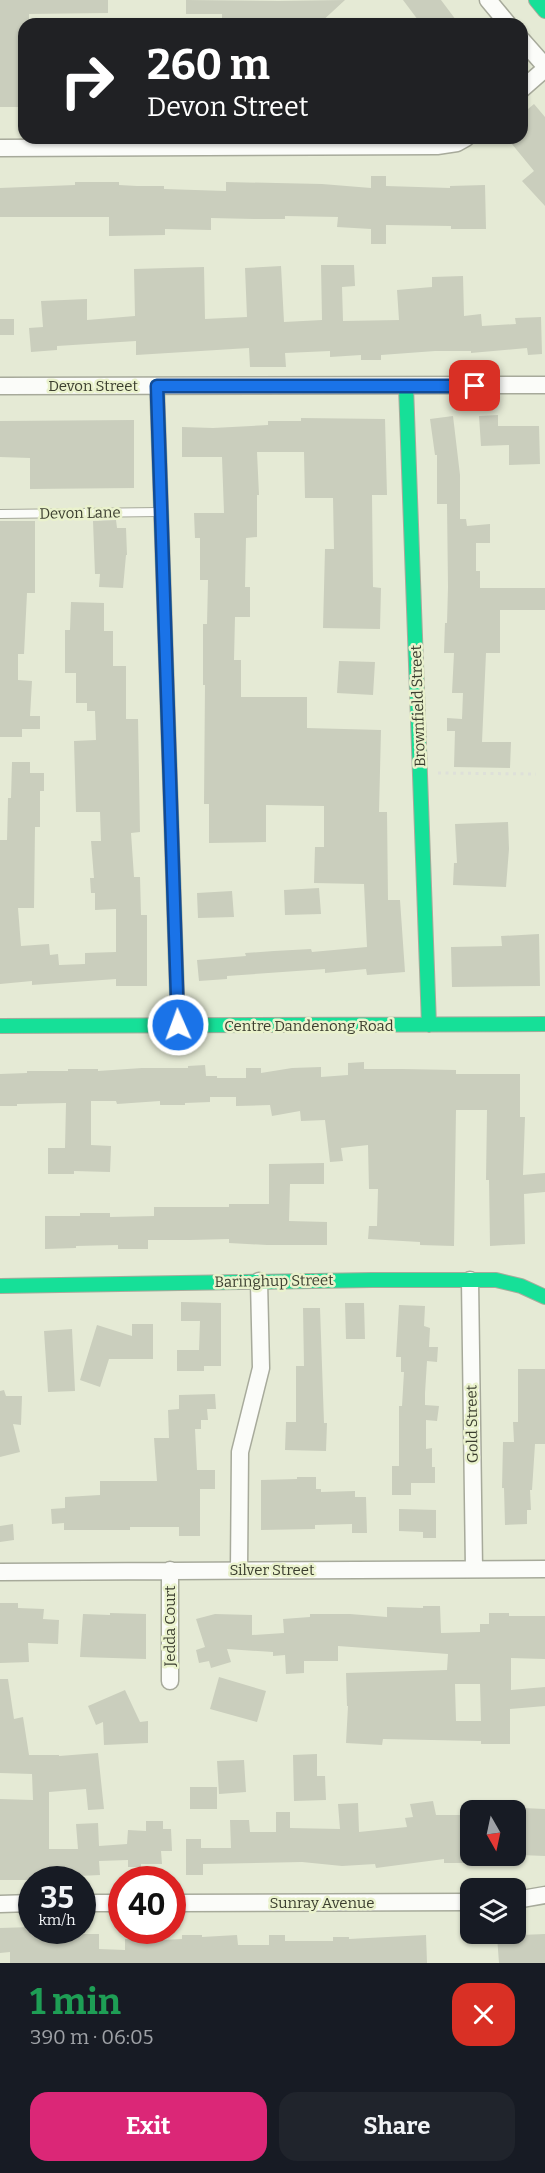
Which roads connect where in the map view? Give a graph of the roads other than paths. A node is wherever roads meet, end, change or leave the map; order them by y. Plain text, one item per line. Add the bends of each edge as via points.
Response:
1 (488, 0) edge
2 (536, 0) edge
3 (545, 11) edge
4 (503, 18) edge
5 (528, 47) edge
6 (545, 68) edge
7 (528, 84) edge
8 (450, 144) edge
9 (0, 148) edge
10 (0, 386) edge
11 (157, 386) junction
12 (406, 386) junction
13 (545, 386) edge
14 (161, 512) junction
15 (0, 514) edge
16 (545, 1024) edge
17 (178, 1025) junction
18 (429, 1025) junction
19 (0, 1026) edge
20 (470, 1280) junction
21 (259, 1281) junction
22 (0, 1286) edge
23 (545, 1297) edge
24 (474, 1569) junction
25 (545, 1569) edge
26 (170, 1570) junction
27 (239, 1570) junction
28 (0, 1572) edge
29 (170, 1681) dead end
30 (545, 1895) edge
31 (526, 1898) edge
32 (460, 1902) edge
33 (186, 1903) edge
34 (0, 1904) edge
35 (18, 1904) edge

1 - 4 street
2 - 3 main road
5 - 6 street
6 - 7 street
8 - 9 street
10 - 11 street, Devon Street
11 - 12 street, Devon Street
11 - 14 main road
12 - 13 street, Devon Street
12 - 18 main road, Brownfield Street
14 - 15 lane, Devon Lane
14 - 17 main road
16 - 18 main road, Centre Dandenong Road
17 - 18 main road, Centre Dandenong Road
17 - 19 main road, Centre Dandenong Road
20 - 21 main road, Baringhup Street
20 - 23 main road, Baringhup Street via 508,1282
20 - 24 street, Gold Street
21 - 22 main road, Baringhup Street
21 - 27 street via 261,1368 240,1452
24 - 25 street, Silver Street
24 - 27 street, Silver Street
26 - 27 street, Silver Street
26 - 28 street, Silver Street
26 - 29 street, Jedda Court
30 - 31 street
32 - 33 street, Sunray Avenue
34 - 35 street

